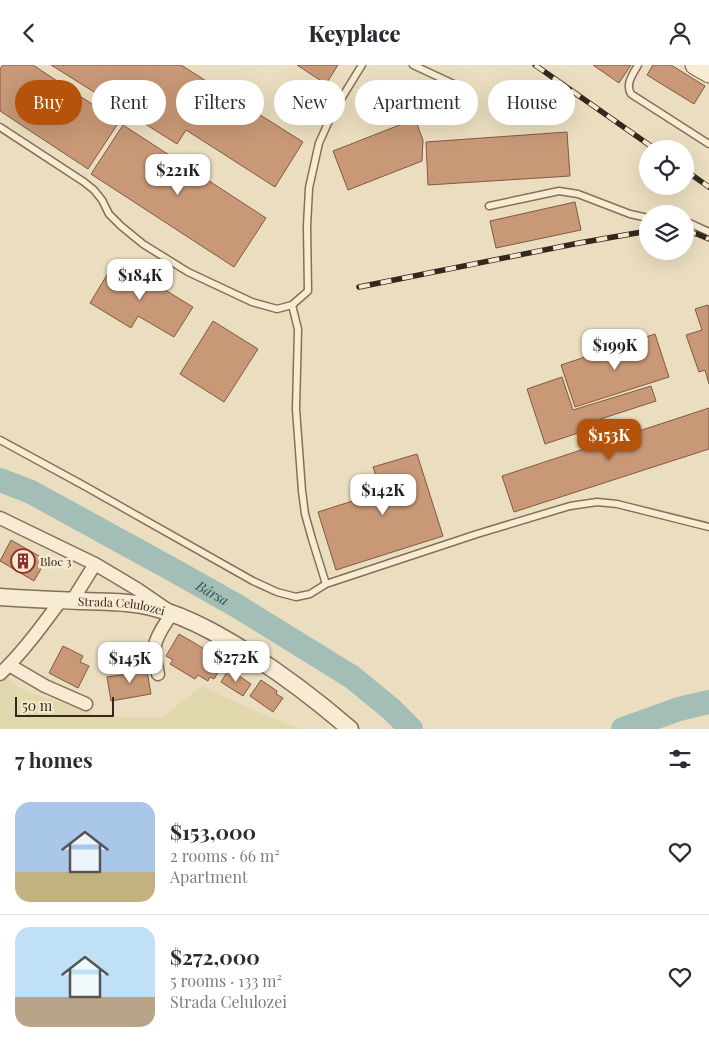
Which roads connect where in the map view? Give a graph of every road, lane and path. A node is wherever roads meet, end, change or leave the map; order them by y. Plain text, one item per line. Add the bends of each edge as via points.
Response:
1 (362, 65) edge
2 (413, 65) edge
3 (638, 65) edge
4 (696, 65) edge
5 (709, 73) edge
6 (445, 80) edge
7 (0, 127) edge
8 (709, 144) edge
9 (489, 206) dead end
10 (639, 216) edge
11 (694, 225) edge
12 (709, 232) edge
13 (292, 305) junction
14 (0, 440) edge
15 (0, 518) edge
16 (709, 527) edge
17 (96, 564) junction
18 (326, 584) junction
19 (0, 597) edge
20 (66, 600) junction
21 (172, 613) junction
22 (5, 670) edge
23 (158, 674) dead end
24 (86, 704) dead end
25 (350, 729) edge

1 - 13 lane via 333,112 319,143 309,188 308,291
2 - 6 lane
3 - 8 lane via 629,83 631,94
4 - 5 main road
7 - 13 lane via 84,182 94,190 121,226 143,245 188,273 252,302 277,309
9 - 10 lane via 559,191 578,194
11 - 12 lane
13 - 18 lane via 298,329 296,409 302,491 305,514
14 - 18 lane via 277,592 296,597 310,594
15 - 17 street, Strada Celulozei
16 - 18 lane via 617,504 597,502 570,506
17 - 20 street, Strada Celulozei
17 - 21 street, Strada Celulozei
19 - 20 street, Strada Celulozei
20 - 21 street, Strada Celulozei via 130,603
20 - 22 street, Strada Celulozei
21 - 23 street via 155,644
21 - 25 street, Strada Celulozei via 230,641 272,668
22 - 24 street

